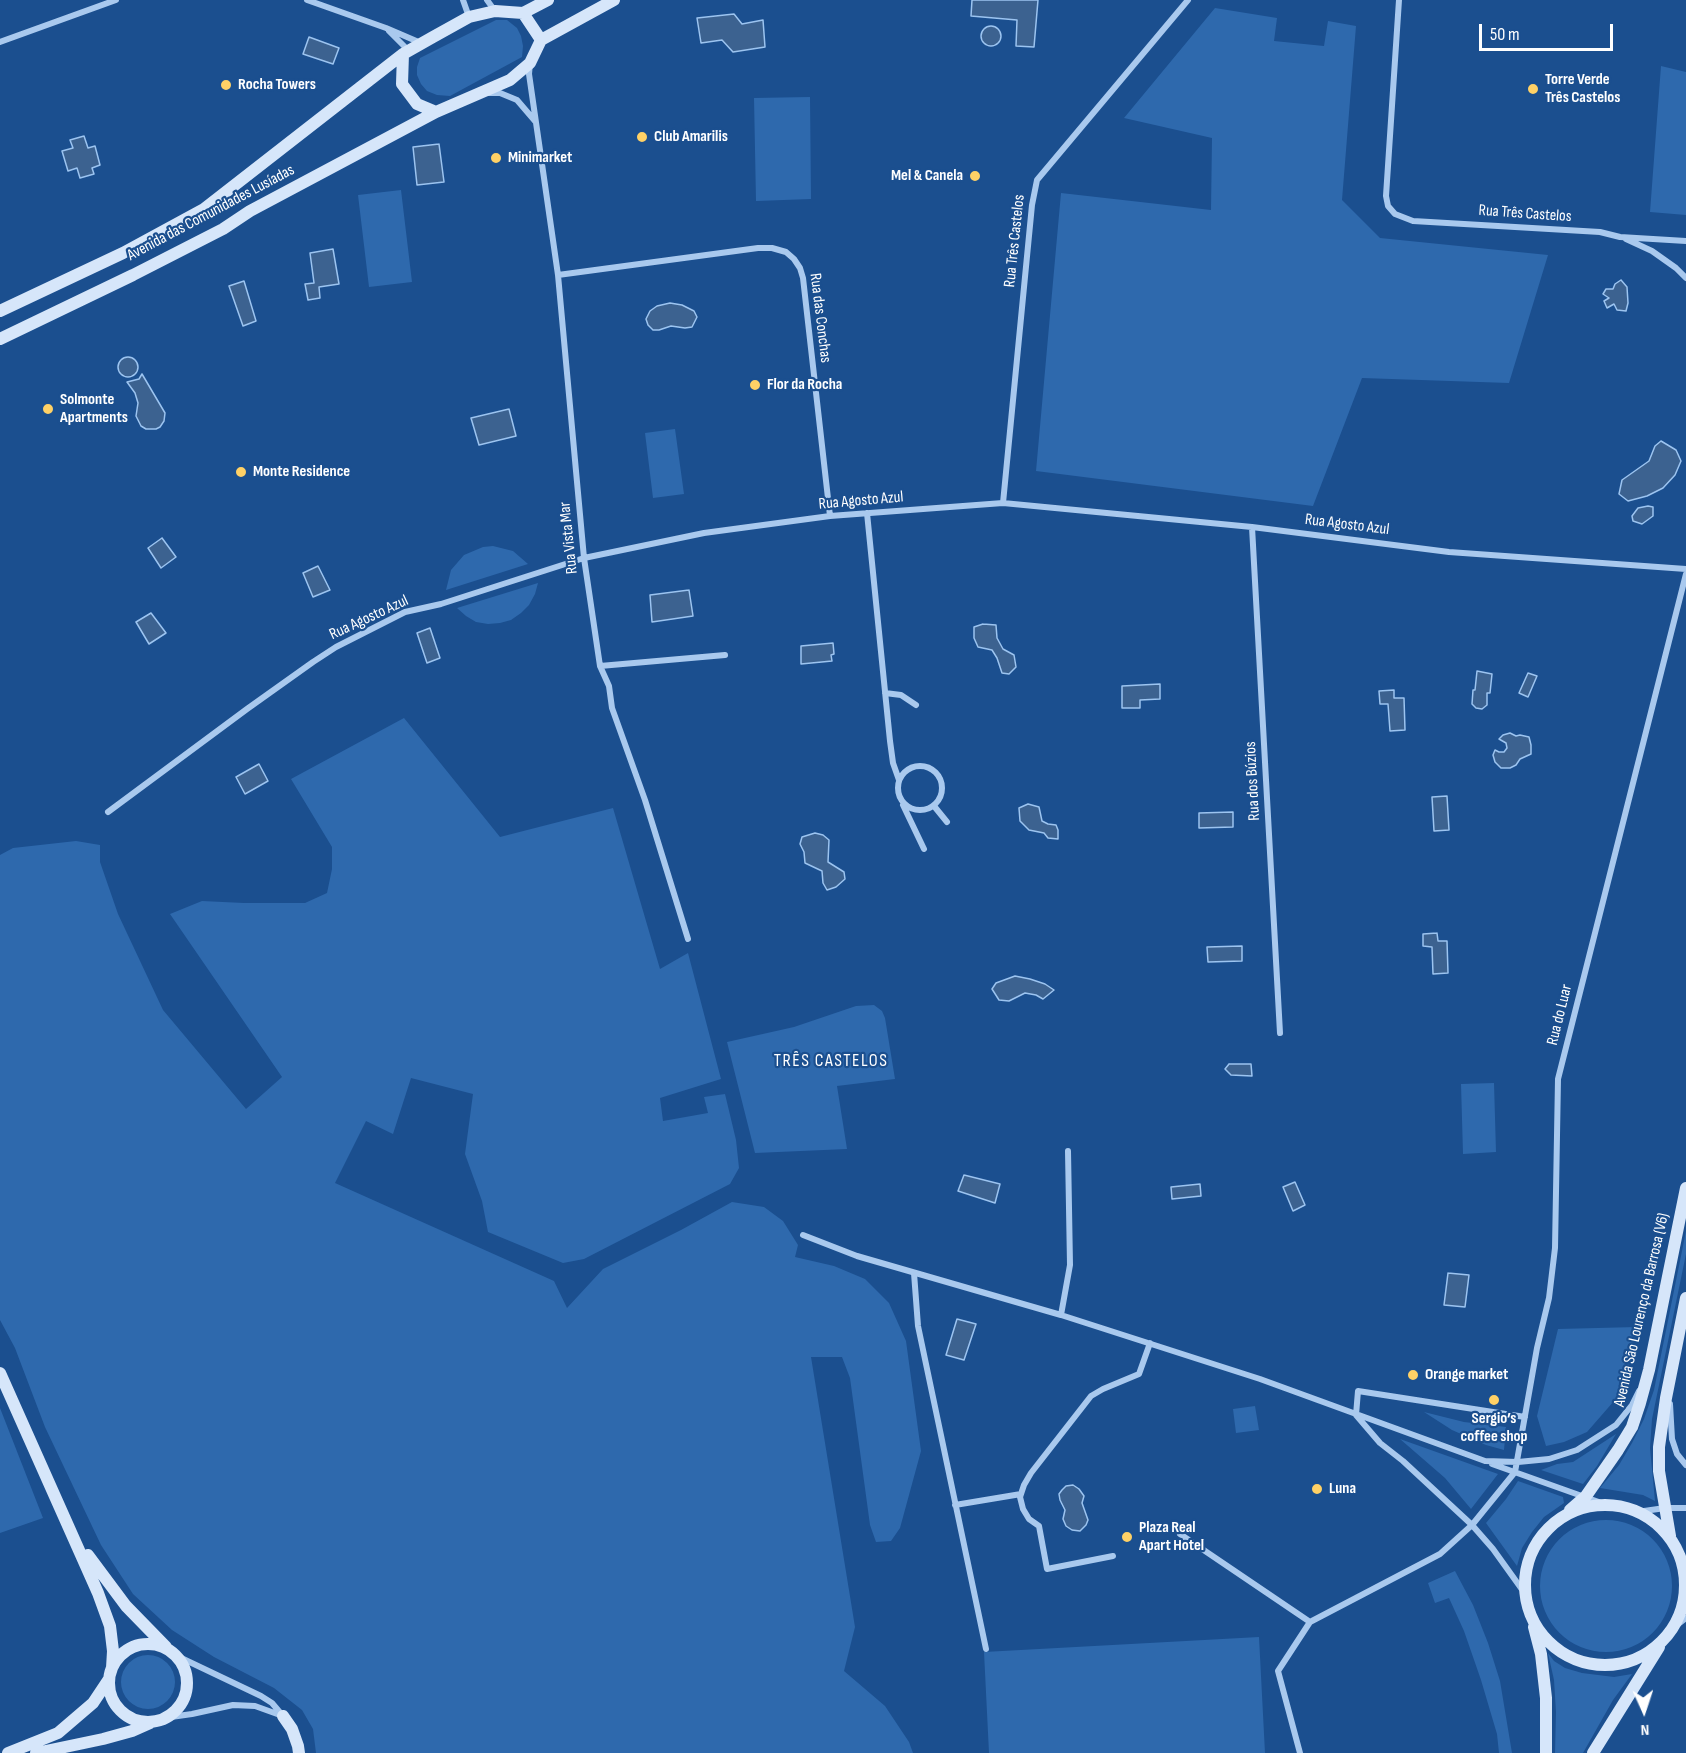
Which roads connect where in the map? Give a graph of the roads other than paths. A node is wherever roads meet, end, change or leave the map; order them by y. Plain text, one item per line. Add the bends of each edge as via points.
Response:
1 (116, 0) edge
2 (307, 0) edge
3 (463, 0) edge
4 (487, 0) edge
5 (548, 0) edge
6 (615, 0) edge
7 (1188, 0) edge
8 (1399, 0) edge
9 (109, 1) edge
10 (495, 10) junction
11 (523, 13) junction
12 (469, 18) junction
13 (386, 28) junction
14 (541, 40) junction
15 (0, 42) edge
16 (422, 44) junction
17 (406, 53) junction
18 (530, 63) junction
19 (480, 94) junction
20 (436, 112) junction
21 (535, 122) junction
22 (1620, 237) junction
23 (1686, 241) edge
24 (558, 275) junction
25 (1686, 278) edge
26 (0, 311) edge
27 (0, 339) edge
28 (1003, 503) junction
29 (867, 513) junction
30 (830, 516) junction
31 (1252, 527) junction
32 (584, 558) junction
33 (1686, 569) edge
34 (1686, 574) edge
35 (725, 655) dead end
36 (600, 666) junction
37 (885, 693) junction
38 (916, 705) dead end
39 (899, 780) junction
40 (900, 799) junction
41 (934, 806) junction
42 (108, 812) dead end
43 (947, 822) dead end
44 (924, 849) dead end
45 (688, 939) dead end
46 (1280, 1033) dead end
47 (1068, 1150) dead end
48 (1686, 1188) edge
49 (804, 1235) dead end
50 (914, 1273) junction
51 (1686, 1298) edge
52 (1061, 1315) junction
53 (1150, 1343) junction
54 (1649, 1370) junction
55 (0, 1373) edge
56 (1668, 1385) junction
57 (1356, 1415) junction
58 (1525, 1417) junction
59 (1485, 1461) junction
60 (1518, 1462) junction
61 (1686, 1465) edge
62 (1515, 1472) junction
63 (1021, 1494) junction
64 (1586, 1496) junction
65 (955, 1505) junction
66 (1610, 1506) junction
67 (1665, 1508) junction
68 (1686, 1508) edge
69 (1637, 1512) junction
70 (1557, 1521) junction
71 (1472, 1526) junction
72 (1180, 1534) dead end
73 (73, 1535) junction
74 (1670, 1538) junction
75 (1113, 1556) dead end
76 (1526, 1595) junction
77 (1528, 1608) junction
78 (1686, 1617) edge
79 (1310, 1622) junction
80 (1672, 1629) junction
81 (1664, 1640) junction
82 (986, 1649) dead end
83 (174, 1653) junction
84 (111, 1674) junction
85 (283, 1716) junction
86 (159, 1720) junction
87 (8, 1753) edge
88 (36, 1753) edge
89 (299, 1753) edge
90 (1300, 1753) edge
91 (1546, 1753) edge
92 (1593, 1753) edge

1 - 9 street
2 - 13 street
3 - 12 street
4 - 10 street
5 - 11 main road
6 - 14 main road
7 - 28 street, Rua Três Castelos via 1037,180
8 - 22 street, Rua Três Castelos via 1386,196 1395,214 1413,221 1600,232
9 - 15 street
10 - 11 main road, Avenida das Comunidades Lusíadas
10 - 12 main road, Avenida das Comunidades Lusíadas
11 - 14 main road
12 - 16 main road, Avenida das Comunidades Lusíadas
13 - 16 street
13 - 17 street
14 - 18 main road, Avenida das Comunidades Lusíadas
16 - 17 main road, Avenida das Comunidades Lusíadas
17 - 20 main road via 402,84 417,104
17 - 26 main road, Avenida das Comunidades Lusíadas via 204,209 123,253
18 - 19 main road, Avenida das Comunidades Lusíadas via 510,80
18 - 21 street, Rua Vista Mar
19 - 20 main road, Avenida das Comunidades Lusíadas
19 - 21 street via 500,93 516,100
20 - 27 main road, Avenida das Comunidades Lusíadas via 223,229
21 - 24 street, Rua Vista Mar
22 - 23 street, Rua Três Castelos
22 - 25 street, Rua Três Castelos via 1652,251
24 - 30 street, Rua das Conchas via 758,248 786,252 794,259 803,279
24 - 32 street, Rua Vista Mar
28 - 29 street, Rua Agosto Azul
28 - 31 street, Rua Agosto Azul
29 - 30 street, Rua Agosto Azul
29 - 37 street
30 - 32 street, Rua Agosto Azul via 704,533
31 - 33 street, Rua Agosto Azul via 1449,552
31 - 46 street, Rua dos Búzios
32 - 36 street, Rua Vista Mar
32 - 42 street, Rua Agosto Azul via 405,612 336,647
34 - 58 street, Rua do Luar via 1558,1079 1555,1248
35 - 36 street
36 - 45 street, Rua Vista Mar
37 - 38 street via 900,695
37 - 39 street via 893,763
39 - 40 street
39 - 41 street via 911,767 933,769 942,787
40 - 41 street via 919,811
40 - 44 street
41 - 43 street
47 - 52 street via 1070,1265
48 - 54 main road, Avenida São Lourenço da Barrosa (V6)
49 - 50 street
50 - 52 street
50 - 65 street via 918,1326
51 - 56 main road, Avenida São Lourenço da Barrosa (V6)
52 - 53 street
53 - 57 street
53 - 63 street via 1138,1374 1091,1396 1031,1473
54 - 60 street via 1632,1405 1616,1425 1599,1437 1577,1450 1549,1459
54 - 64 main road, Avenida São Lourenço da Barrosa (V6) via 1632,1427
55 - 73 main road
56 - 61 street via 1672,1439
56 - 67 main road, Avenida São Lourenço da Barrosa (V6) via 1659,1447
57 - 58 street via 1358,1391
57 - 59 street
57 - 71 street via 1380,1443
58 - 60 street, Rua do Luar
59 - 60 street
59 - 62 street
60 - 62 street, Rua do Luar
62 - 64 street
62 - 71 street
63 - 65 street
63 - 75 street via 1023,1509 1039,1526 1047,1569
64 - 66 street
64 - 70 main road, Avenida São Lourenço da Barrosa (V6)
65 - 82 street
66 - 69 main road, Avenida São Lourenço da Barrosa (V6)
66 - 70 main road, Avenida São Lourenço da Barrosa (V6) via 1582,1509
67 - 68 street
67 - 69 street
67 - 74 main road, Avenida São Lourenço da Barrosa (V6)
69 - 74 main road, Avenida São Lourenço da Barrosa (V6)
70 - 76 main road, Avenida São Lourenço da Barrosa (V6) via 1538,1541 1532,1554 1525,1581
71 - 76 street
71 - 79 street via 1440,1554
72 - 79 street
73 - 83 main road via 126,1606
73 - 84 main road via 110,1626
74 - 80 main road, Avenida São Lourenço da Barrosa (V6) via 1682,1562 1686,1590
76 - 77 main road, Avenida São Lourenço da Barrosa (V6)
77 - 81 main road, Avenida São Lourenço da Barrosa (V6) via 1550,1644 1587,1663 1629,1662
77 - 91 main road, Avenida São Lourenço da Barrosa (V6) via 1544,1676
78 - 80 street
79 - 90 street via 1278,1671
80 - 81 main road, Avenida São Lourenço da Barrosa (V6)
81 - 92 main road, Avenida São Lourenço da Barrosa (V6)
83 - 84 main road via 163,1646 139,1645 122,1653
83 - 85 street via 261,1695
83 - 86 main road via 186,1671 187,1690 176,1711
84 - 86 main road via 110,1689 121,1710 140,1721
84 - 87 main road via 93,1703 58,1733
85 - 86 street via 255,1706 233,1705
85 - 89 main road via 292,1729
86 - 88 main road via 103,1739

